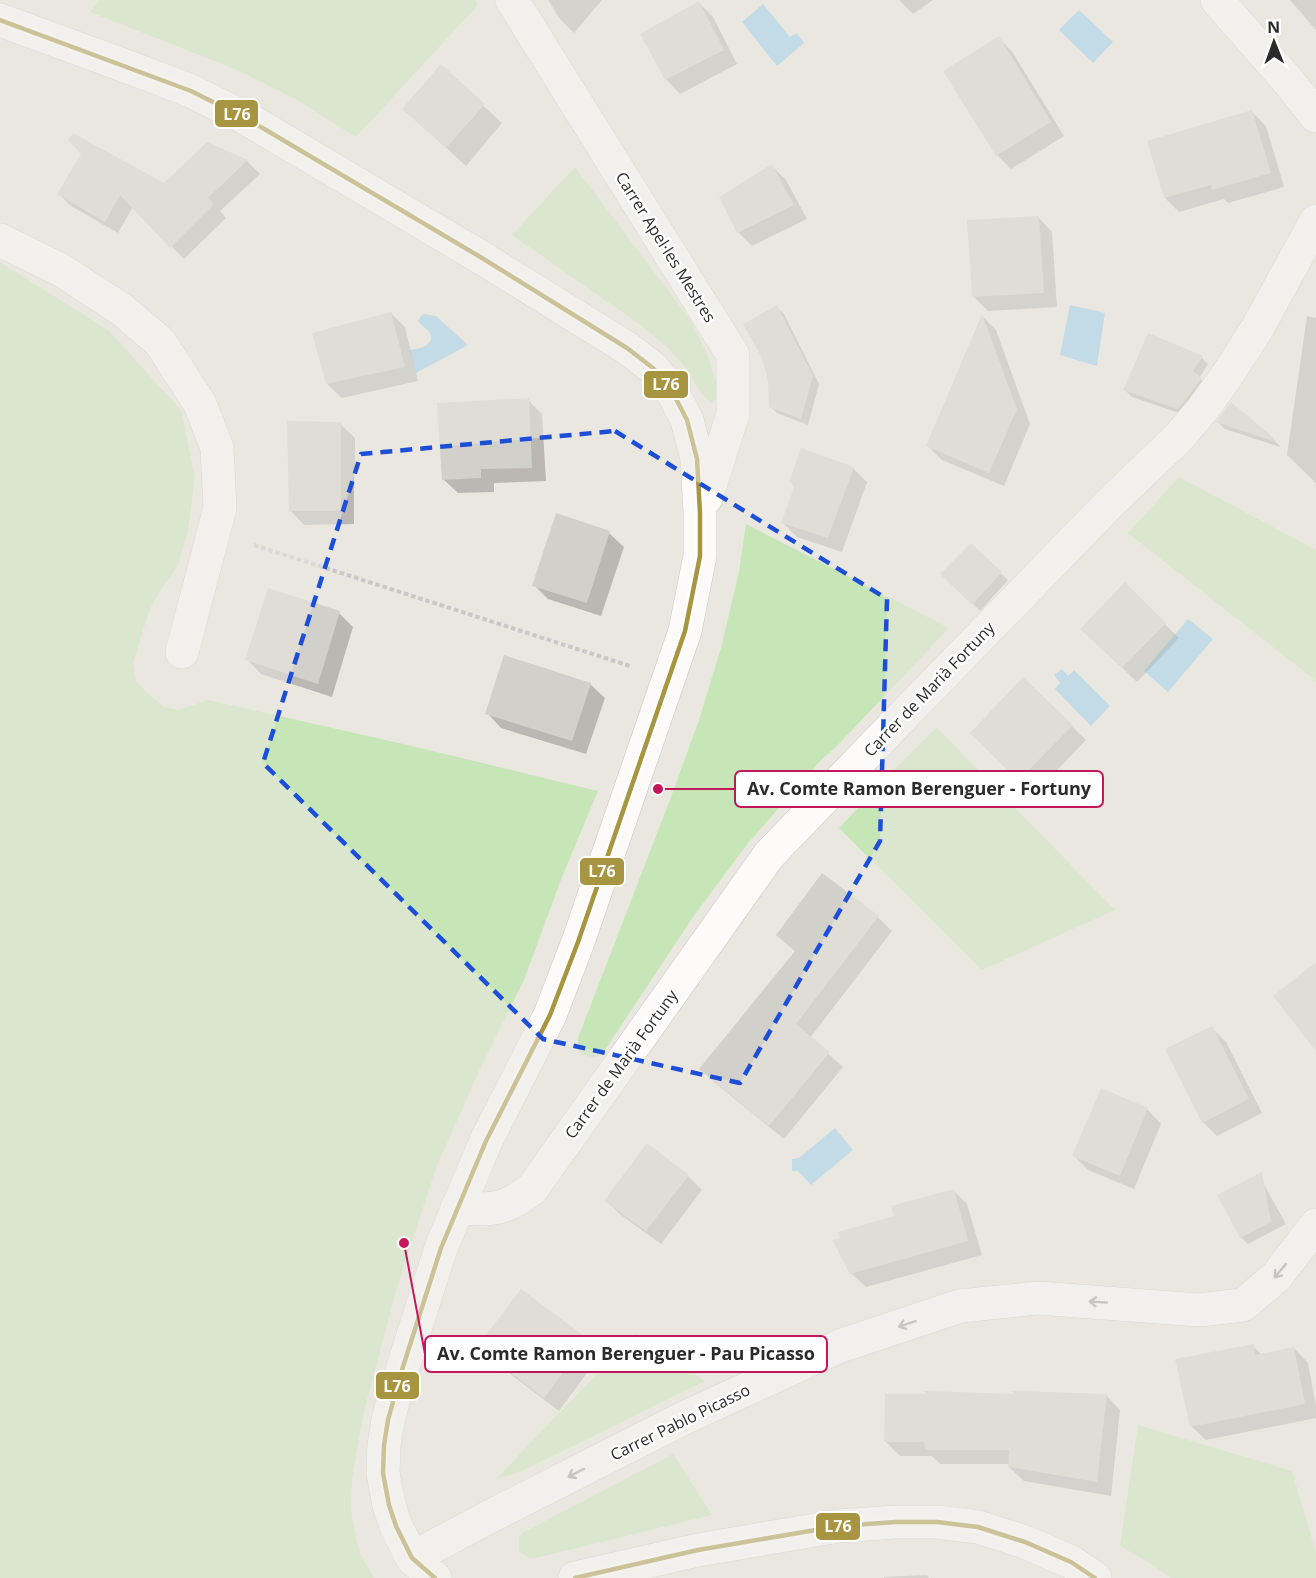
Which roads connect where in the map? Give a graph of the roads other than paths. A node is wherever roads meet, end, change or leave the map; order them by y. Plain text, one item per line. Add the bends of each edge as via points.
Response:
1 (512, 0) edge
2 (1217, 0) edge
3 (0, 20) edge
4 (1316, 116) edge
5 (1316, 221) edge
6 (0, 240) edge
7 (700, 513) junction
8 (182, 652) dead end
9 (458, 1208) junction
10 (1316, 1225) edge
11 (423, 1568) edge
12 (575, 1578) edge
13 (1095, 1578) edge

1 - 7 street, Carrer Apel·les Mestres via 733,355 733,414
2 - 4 street
3 - 7 street via 180,87 249,120 627,348 654,368 687,420 696,459
5 - 9 street, Carrer de Marià Fortuny via 1258,327 1202,410 770,855 532,1189 515,1202 490,1210
6 - 8 street via 61,270 121,309 160,342 200,404 217,448 220,508
7 - 9 street via 700,556 685,632 582,930 550,1015 486,1141
9 - 11 street via 421,1308 384,1445 383,1473 389,1505 396,1526
10 -> 11 street, Carrer Pablo Picasso via 1276,1277 1242,1305 1199,1310 1038,1298 960,1306 840,1346 674,1423 489,1517
12 - 13 street via 698,1550 839,1526 937,1522 978,1527 1025,1542 1071,1562

